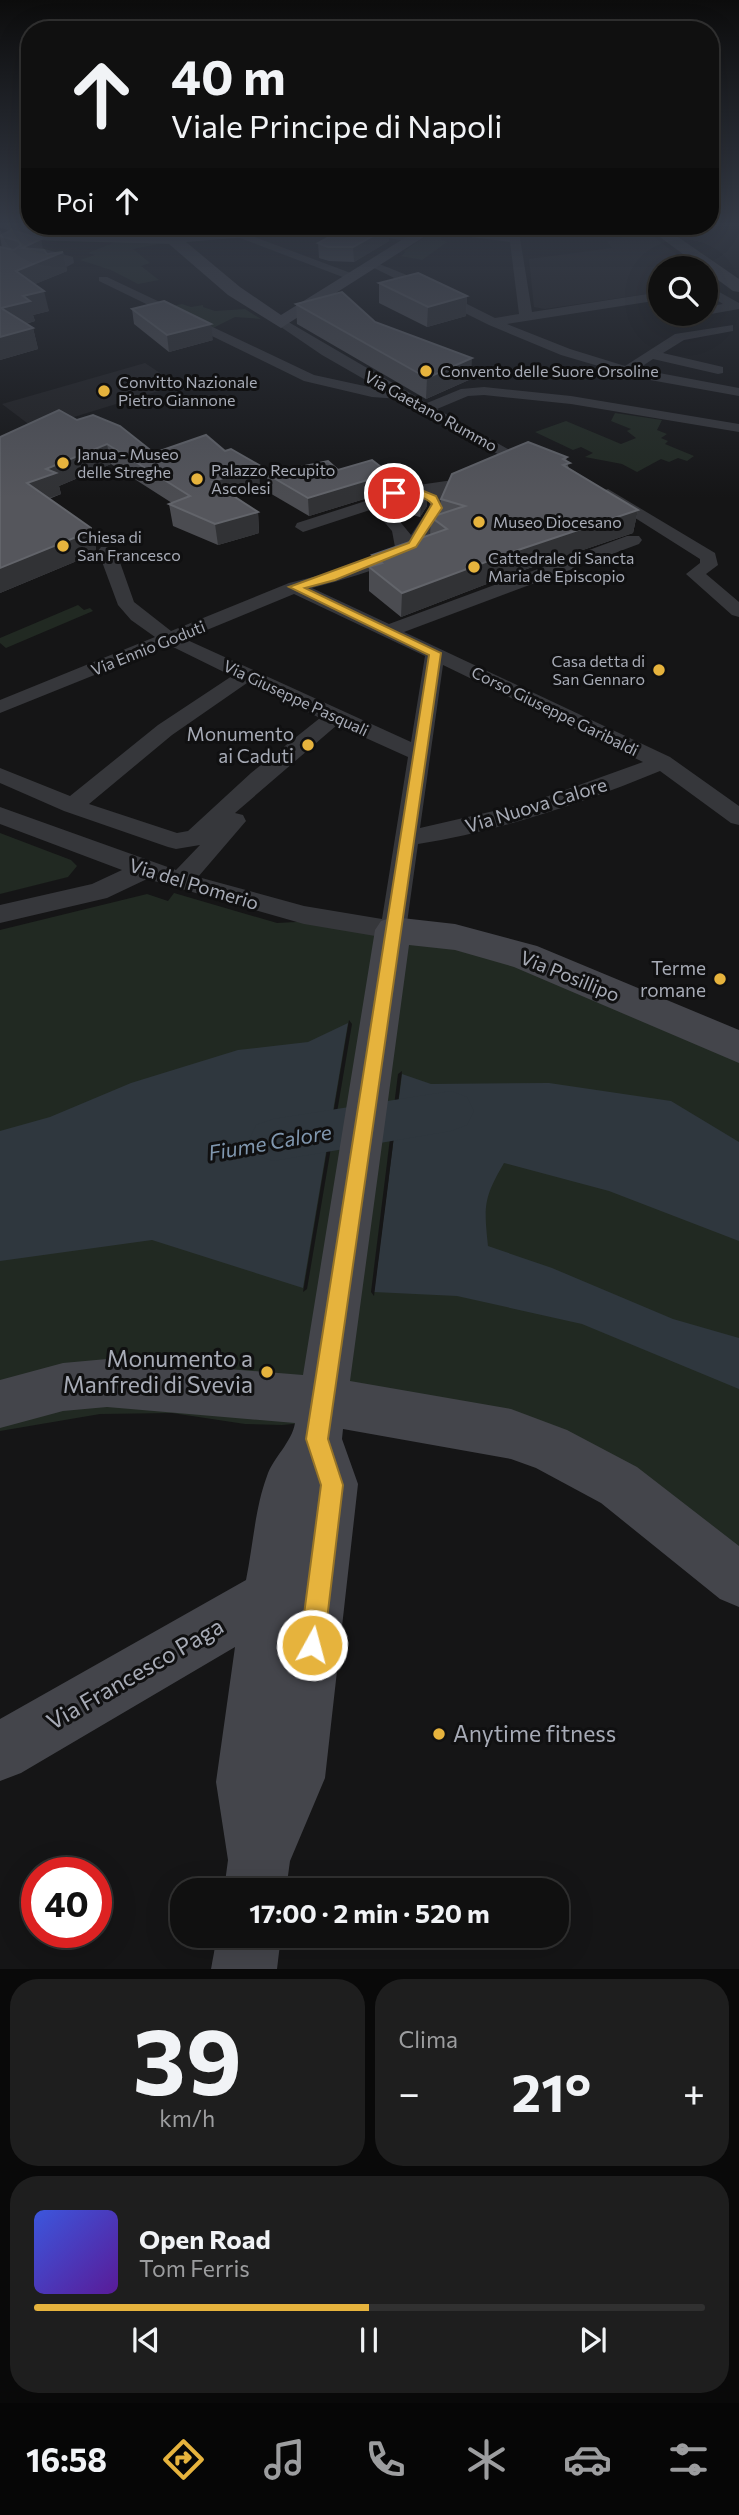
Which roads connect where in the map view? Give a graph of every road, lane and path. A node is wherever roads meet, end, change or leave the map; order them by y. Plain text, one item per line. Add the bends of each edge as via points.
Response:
1 (173, 314) edge
2 (268, 314) edge
3 (295, 314) edge
4 (476, 314) edge
5 (540, 314) edge
6 (526, 316) joint
7 (718, 321) edge
8 (493, 322) junction
9 (281, 323) junction
10 (734, 331) edge
11 (652, 355) junction
12 (626, 370) junction
13 (718, 370) dead end
14 (739, 392) edge
15 (401, 395) junction
16 (424, 409) junction
17 (739, 428) edge
18 (510, 456) junction
19 (528, 456) edge
20 (496, 468) edge
21 (469, 479) edge
22 (595, 486) edge
23 (438, 501) junction
24 (385, 509) junction
25 (303, 527) dead end
26 (633, 540) dead end
27 (107, 551) dead end
28 (404, 551) junction
29 (295, 587) junction
30 (739, 611) edge
31 (388, 631) junction
32 (172, 639) junction
33 (435, 653) junction
34 (246, 675) junction
35 (0, 708) edge
36 (340, 720) junction
37 (420, 754) junction
38 (662, 762) junction
39 (0, 775) edge
40 (271, 776) junction
41 (72, 806) junction
42 (0, 816) edge
43 (739, 817) edge
44 (407, 838) junction
45 (84, 848) junction
46 (144, 870) junction
47 (181, 881) junction
48 (58, 901) junction
49 (0, 914) edge
50 (390, 948) junction
51 (739, 1047) edge
52 (0, 1405) edge
53 (319, 1426) junction
54 (739, 1580) edge
55 (270, 1596) junction
56 (0, 1752) edge
57 (267, 1797) junction
58 (257, 1875) edge
59 (247, 1948) edge
60 (244, 1969) edge

1 - 15 street via 309,378
2 - 9 street
3 - 9 street
4 - 8 street
5 - 6 street
6 - 8 street
7 - 10 street
8 - 12 street
9 - 15 street, Via Gaetano Rummo
10 - 11 street via 680,337
11 - 12 street
11 - 13 street
12 - 14 street
15 - 16 street, Via Gaetano Rummo
16 - 17 street via 466,392 484,391
16 - 18 street, Via Gaetano Rummo
18 - 19 street
18 - 20 street
21 - 23 street
22 - 30 street via 709,557 709,565 695,574
23 - 24 street via 413,520
23 - 24 street via 414,492 394,493
23 - 28 street via 420,535
24 - 25 street
24 - 28 street via 404,538
26 - 31 street
27 - 32 street, Via Giuseppe Pasquali via 125,602
28 - 29 street, Via Ennio Goduti
29 - 31 street, Corso Giuseppe Garibaldi
29 - 32 street, Via Ennio Goduti
31 - 33 street, Corso Giuseppe Garibaldi
32 - 34 street, Via Giuseppe Pasquali
32 - 35 street, Via Ennio Goduti
33 - 37 street
33 - 38 street, Corso Giuseppe Garibaldi
34 - 36 street, Via Giuseppe Pasquali
34 - 41 street via 165,730
36 - 37 street, Via Giuseppe Pasquali
36 - 40 street
37 - 44 street
38 - 43 street, Corso Giuseppe Garibaldi
38 - 44 street, Via Nuova Calore via 511,815
39 - 41 street
40 - 41 street via 187,840 176,841
40 - 47 street
42 - 45 street, Via del Pomerio
44 - 50 street
45 - 46 street, Via del Pomerio
45 - 48 street via 96,870 81,888
46 - 47 street, Via del Pomerio
46 - 48 street via 98,892
47 - 50 street, Via del Pomerio via 342,925
48 - 49 street
50 - 51 street, Via Posillipo via 456,937 524,956
50 - 53 street
52 - 53 street via 63,1387 107,1383
53 - 54 street via 486,1429 549,1447 619,1485
53 - 55 street via 291,1479
53 - 57 street via 332,1485 295,1778
55 - 56 street, Via Francesco Paga
55 - 57 street via 247,1763
57 - 58 street
59 - 60 street

